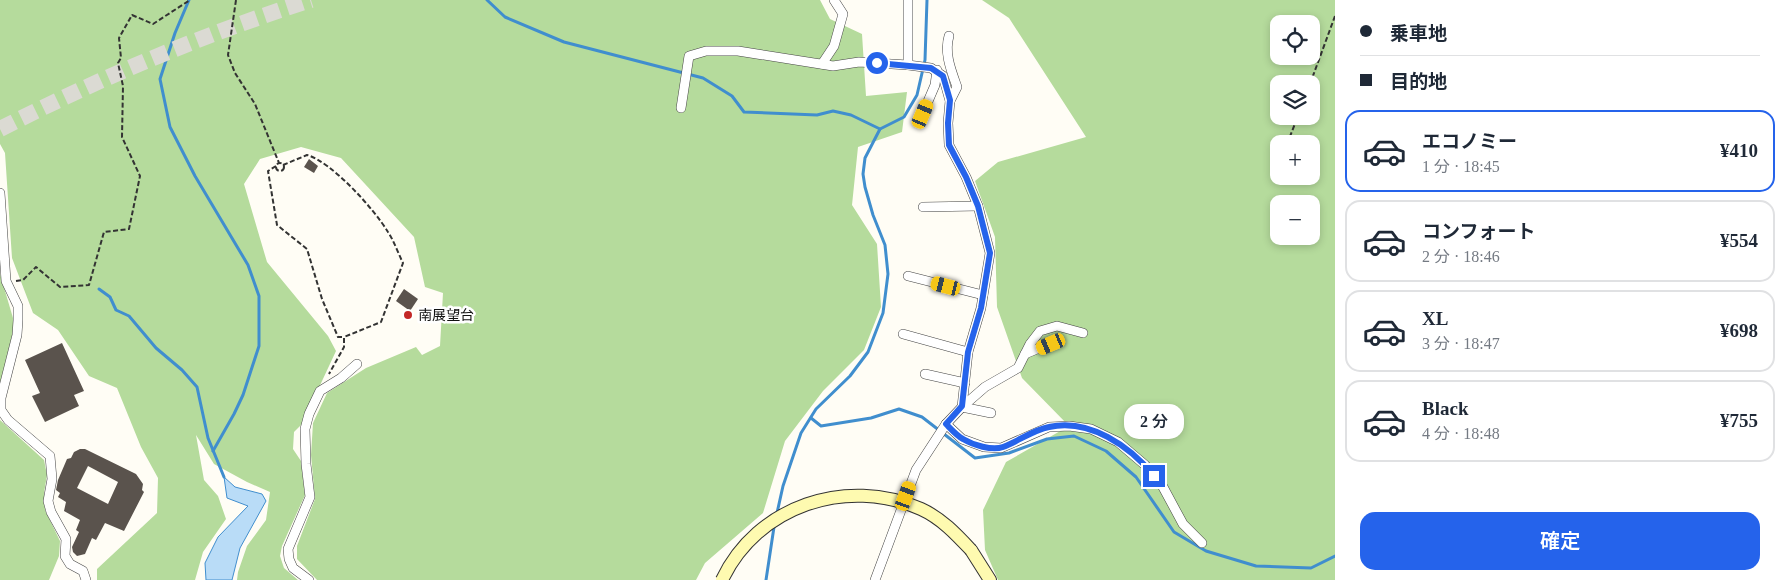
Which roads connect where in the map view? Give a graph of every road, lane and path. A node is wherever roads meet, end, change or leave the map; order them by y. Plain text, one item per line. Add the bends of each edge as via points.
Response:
1 (190, 0) edge
2 (236, 0) edge
3 (834, 0) edge
4 (908, 0) edge
5 (1335, 16) edge
6 (949, 36) dead end
7 (822, 64) junction
8 (911, 65) junction
9 (934, 69) junction
10 (1313, 75) edge
11 (950, 100) junction
12 (681, 108) dead end
13 (923, 114) dead end
14 (278, 163) junction
15 (283, 165) junction
16 (276, 166) junction
17 (0, 193) edge
18 (978, 206) junction
19 (923, 207) dead end
20 (908, 276) dead end
21 (6, 281) junction
22 (983, 295) junction
23 (1083, 333) dead end
24 (903, 334) dead end
25 (344, 337) junction
26 (1051, 344) dead end
27 (968, 352) junction
28 (1026, 354) junction
29 (357, 364) dead end
30 (925, 374) dead end
31 (965, 383) junction
32 (320, 391) junction
33 (962, 406) junction
34 (991, 413) dead end
35 (945, 426) junction
36 (1202, 543) dead end
37 (86, 580) edge
38 (309, 580) edge
39 (722, 580) edge
40 (875, 580) edge
41 (990, 580) edge

1 - 21 path via 153,24 132,15 119,38 121,58 118,63 123,86 122,137 140,176 129,229 104,232 89,285 60,287 36,267 23,280
2 - 14 path via 228,55 235,73 255,104
3 - 7 street via 844,14 834,46
4 - 8 street
5 - 10 path
6 - 11 street via 946,45 957,87
7 - 8 street
7 - 12 street via 738,51 706,51 689,56
8 - 9 street
9 - 11 street via 943,76
9 - 13 street via 935,85
11 - 18 street via 949,145
14 - 15 path
14 - 16 path
15 - 16 path via 280,170
15 - 25 path via 307,155 327,166 350,186 388,232 402,263 381,322
16 - 25 path via 268,171 277,226 307,249 322,299 338,337
17 - 21 street
18 - 19 street
18 - 22 street via 990,253
20 - 22 street
21 - 37 street via 18,306 18,320 1,410 50,456 52,480 48,501 51,512 66,539 65,556 70,564 83,571
22 - 27 street
23 - 28 street via 1057,326 1040,331
24 - 27 street
25 - 32 path via 344,347
26 - 28 street
27 - 31 street
28 - 33 street via 1018,368 985,387
29 - 32 street
30 - 31 street
31 - 33 street
32 - 38 street via 306,429 310,496 288,548 293,568
33 - 34 street
33 - 35 street
35 - 36 street via 962,439 984,447 1001,448 1049,427 1091,429 1118,442 1145,465 1164,486 1183,524
35 - 40 street via 916,470
39 - 41 main road, bridge via 741,548 765,526 814,502 835,497 870,496 921,509 940,520 971,550

